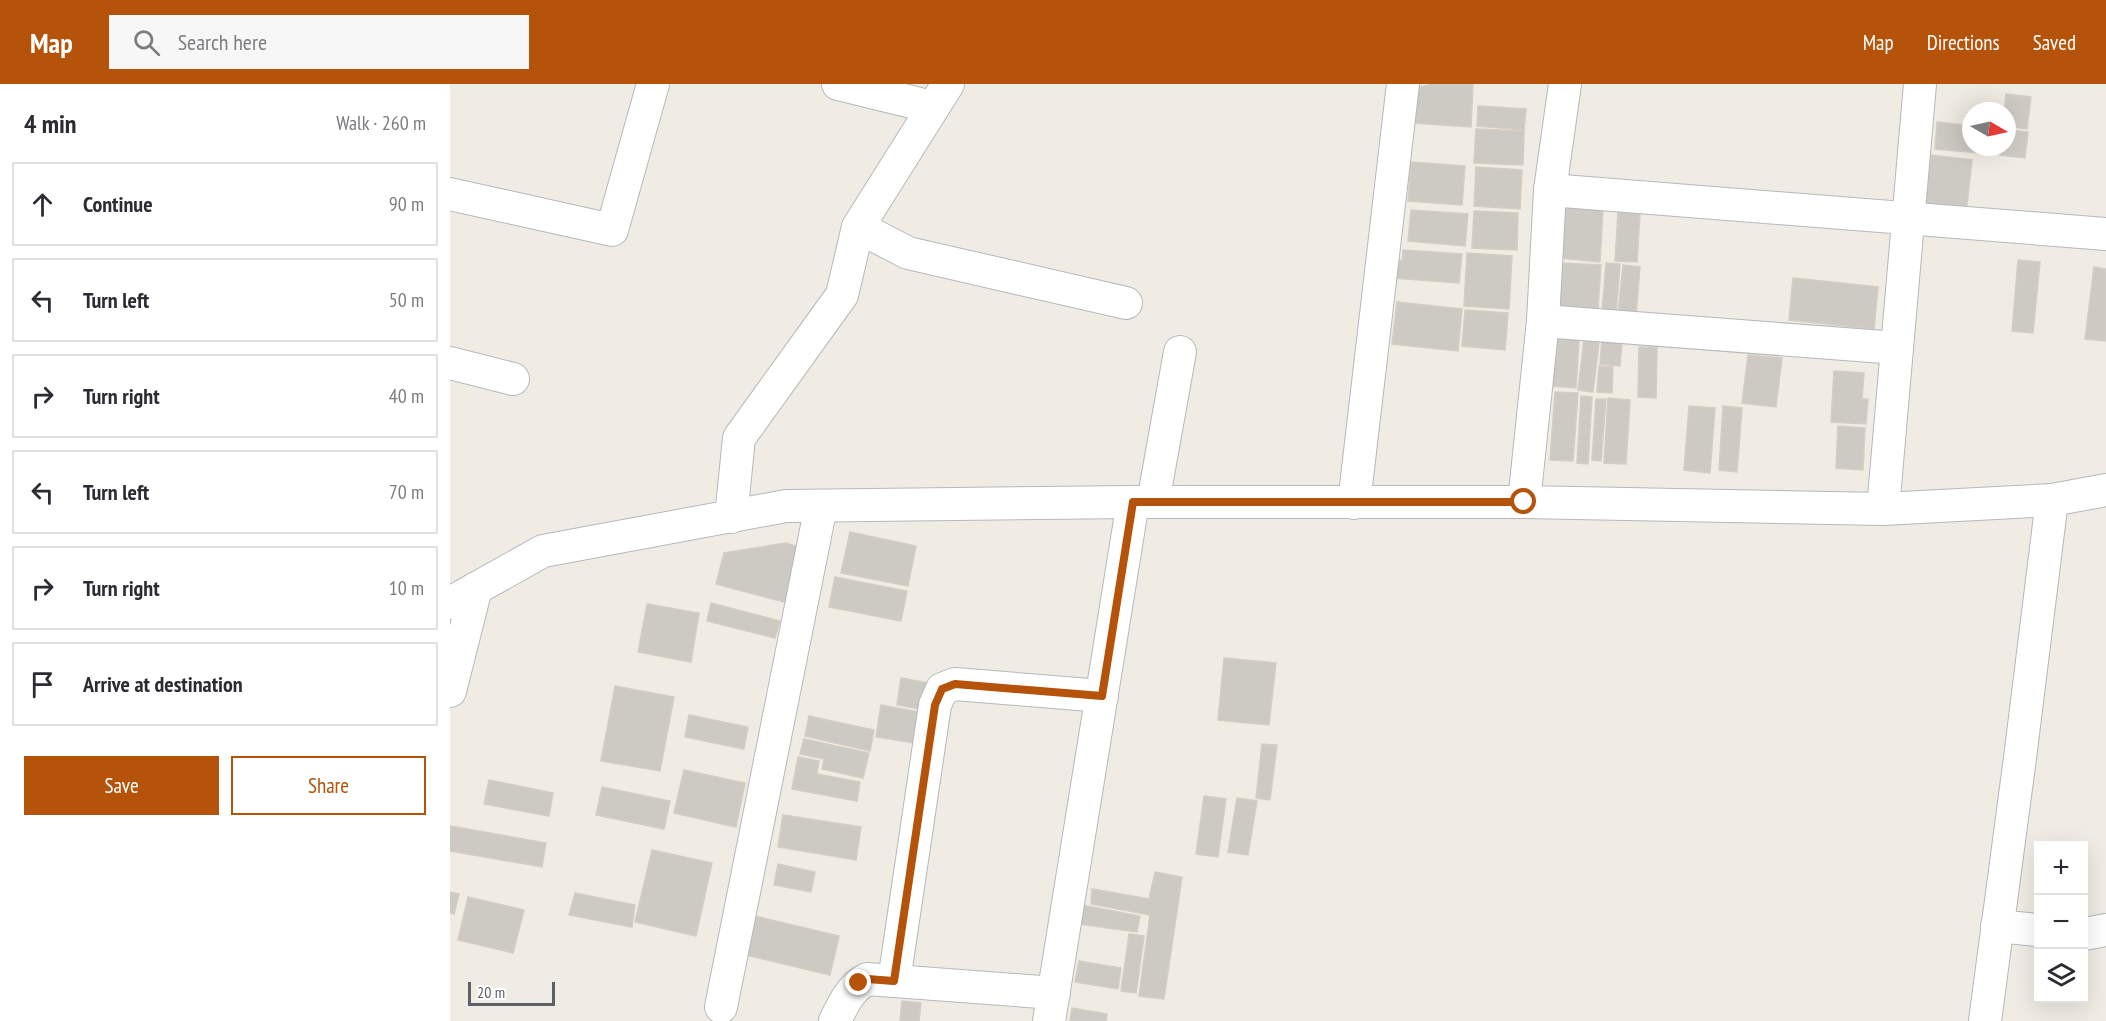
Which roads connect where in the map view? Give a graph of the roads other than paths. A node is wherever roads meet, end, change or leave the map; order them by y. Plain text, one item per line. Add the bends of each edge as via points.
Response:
1 (653, 84) edge
2 (838, 84) edge
3 (1403, 84) edge
4 (1565, 84) edge
5 (1920, 84) edge
6 (940, 96) edge
7 (1550, 190) junction
8 (450, 194) edge
9 (1907, 218) junction
10 (858, 227) junction
11 (2106, 234) edge
12 (1126, 303) dead end
13 (1543, 321) junction
14 (1897, 348) junction
15 (1180, 352) dead end
16 (450, 363) edge
17 (513, 379) dead end
18 (2106, 490) edge
19 (2052, 500) junction
20 (1143, 502) junction
21 (1524, 502) junction
22 (1354, 503) junction
23 (821, 506) junction
24 (1883, 509) junction
25 (731, 517) junction
26 (463, 596) edge
27 (450, 691) edge
28 (1102, 696) junction
29 (1998, 926) junction
30 (2034, 930) edge
31 (2106, 930) edge
32 (2088, 933) edge
33 (894, 981) junction
34 (721, 1006) dead end
35 (1052, 1007) edge
36 (835, 1021) edge
37 (1985, 1021) edge

1 - 8 street via 612,230
2 - 6 street
3 - 22 street
4 - 7 street
5 - 9 street
6 - 10 street
7 - 9 street
7 - 13 street
9 - 11 street
9 - 14 street
10 - 12 street via 908,254
10 - 25 street via 842,295 739,438
13 - 14 street
13 - 21 street
14 - 24 street
15 - 20 street
16 - 17 street
18 - 19 street
19 - 24 street
19 - 29 street
20 - 22 street
20 - 23 street
20 - 28 street
21 - 22 street
21 - 24 street
23 - 25 street via 786,506
23 - 34 street
25 - 26 street via 543,551
26 - 27 street
28 - 33 street via 955,684 942,689 935,705
28 - 35 street
29 - 30 street
29 - 37 street
31 - 32 street
33 - 35 street
33 - 36 street via 867,979 859,983

